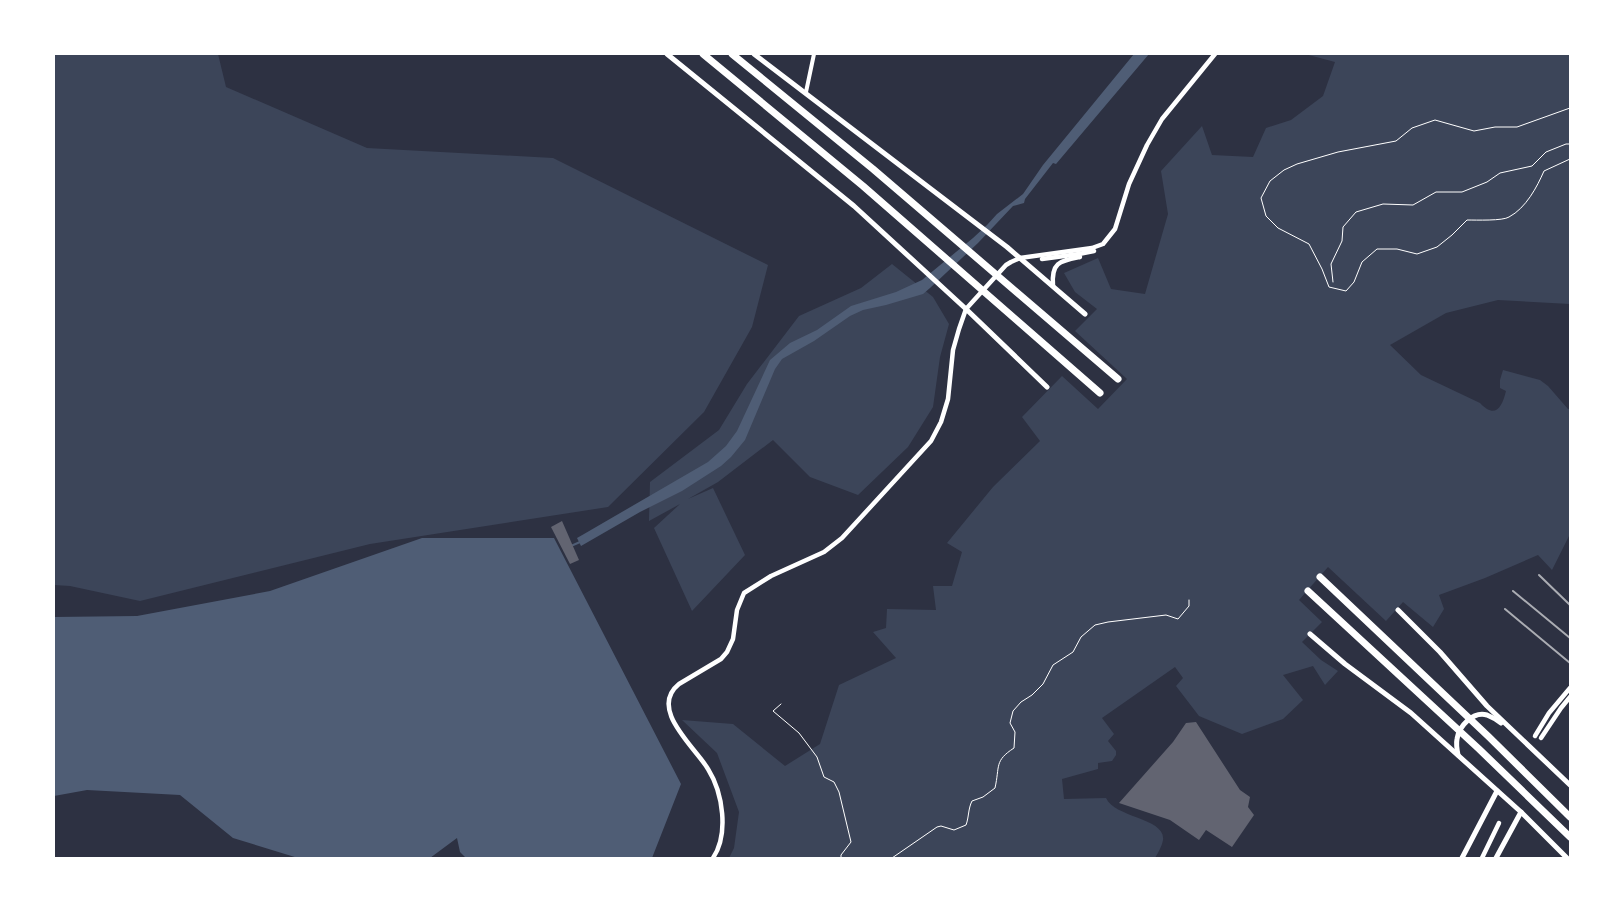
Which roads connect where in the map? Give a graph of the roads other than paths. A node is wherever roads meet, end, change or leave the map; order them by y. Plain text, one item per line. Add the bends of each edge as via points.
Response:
1 (667, 54) edge
2 (703, 54) edge
3 (732, 54) edge
4 (754, 54) edge
5 (814, 54) edge
6 (1215, 54) edge
7 (806, 92) junction
8 (1103, 244) junction
9 (1094, 251) junction
10 (1020, 258) junction
11 (1053, 286) junction
12 (966, 309) junction
13 (1085, 314) dead end
14 (1118, 379) dead end
15 (1046, 387) dead end
16 (1100, 393) dead end
17 (1320, 577) dead end
18 (1308, 591) dead end
19 (1398, 610) dead end
20 (1310, 634) dead end
21 (1570, 688) edge
22 (1570, 697) edge
23 (1510, 728) junction
24 (1535, 736) dead end
25 (1541, 738) dead end
26 (1458, 755) junction
27 (1570, 785) edge
28 (1497, 791) junction
29 (1521, 812) junction
30 (1570, 817) edge
31 (1499, 823) dead end
32 (1570, 837) edge
33 (712, 858) edge
34 (1462, 858) edge
35 (1482, 858) edge
36 (1496, 858) edge
37 (1567, 858) edge

1 - 12 main road via 854,206
2 - 16 highway via 862,186
3 - 14 highway via 873,169
4 - 7 main road
5 - 7 street
6 - 8 street via 1162,119 1129,184 1115,229
7 - 10 main road
8 - 9 street
8 - 10 street
9 - 10 street via 1042,259
9 - 11 street via 1057,264 1052,273
10 - 11 main road
10 - 12 street via 1006,265
11 - 13 main road
12 - 15 main road
12 - 33 street via 953,350 948,400 931,441 842,538 824,552 771,576 744,593 736,610 733,639 727,652 679,684 671,694 668,706 671,718 708,769 719,795 721,831 719,846
17 - 30 highway
18 - 32 highway via 1480,749
19 - 23 main road
20 - 26 main road
21 - 24 street via 1549,712
22 - 25 street
23 - 26 main road via 1489,716 1480,714 1473,717 1458,735
23 - 27 main road
26 - 28 main road
28 - 29 main road
28 - 34 main road
29 - 36 main road
29 - 37 main road
31 - 35 street

